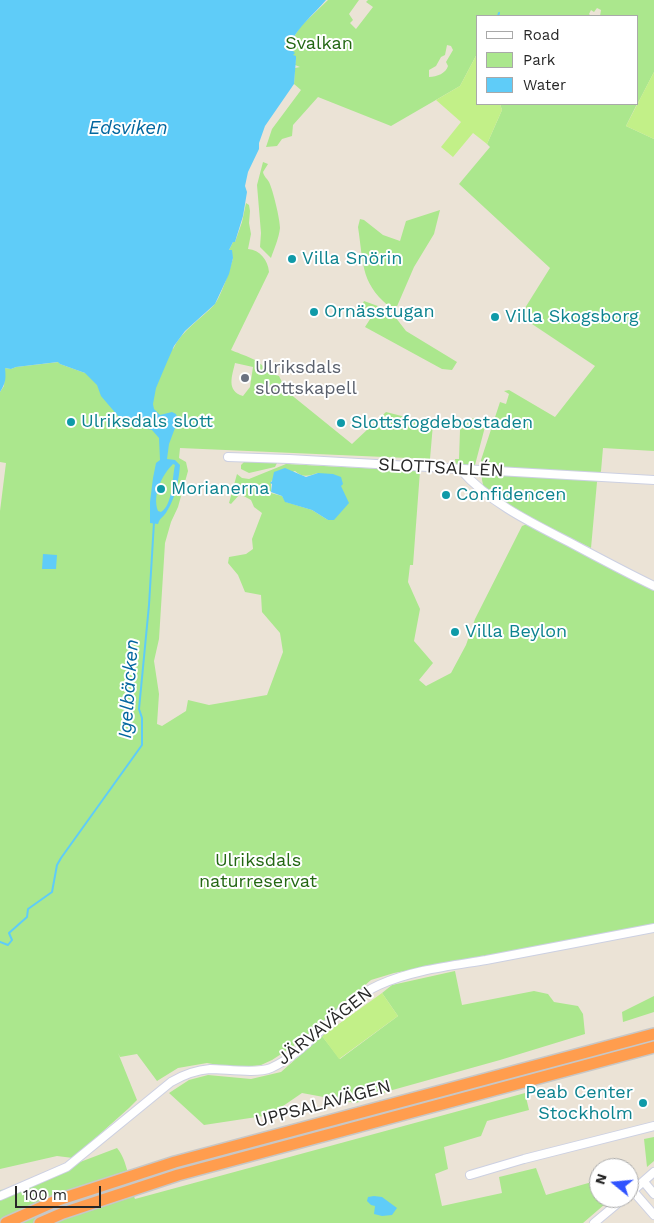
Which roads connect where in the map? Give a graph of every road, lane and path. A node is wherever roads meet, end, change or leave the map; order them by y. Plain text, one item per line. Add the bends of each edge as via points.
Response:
1 (228, 457) dead end
2 (461, 470) junction
3 (654, 480) edge
4 (654, 586) edge
5 (654, 928) edge
6 (654, 1034) edge
7 (654, 1047) edge
8 (654, 1126) edge
9 (654, 1172) edge
10 (470, 1174) dead end
11 (644, 1182) junction
12 (639, 1186) edge
13 (654, 1194) edge
14 (0, 1196) edge
15 (639, 1200) edge
16 (613, 1208) edge
17 (654, 1215) edge
18 (598, 1222) edge
19 (6, 1223) edge
20 (40, 1223) edge

1 - 2 street, SLOTTSALLÉN
2 - 3 street, SLOTTSALLÉN
2 - 4 street via 498,503 524,519
5 - 14 street, JÄRVAVÄGEN via 439,968 377,986 352,1002 290,1057 269,1069 209,1070 184,1075 158,1092 67,1167
6 - 19 highway, UPPSALAVÄGEN via 175,1162 58,1200
7 - 20 highway, UPPSALAVÄGEN via 178,1175
8 - 10 street
9 - 11 street
11 - 12 street
11 - 13 street
15 - 17 street
16 - 18 street

